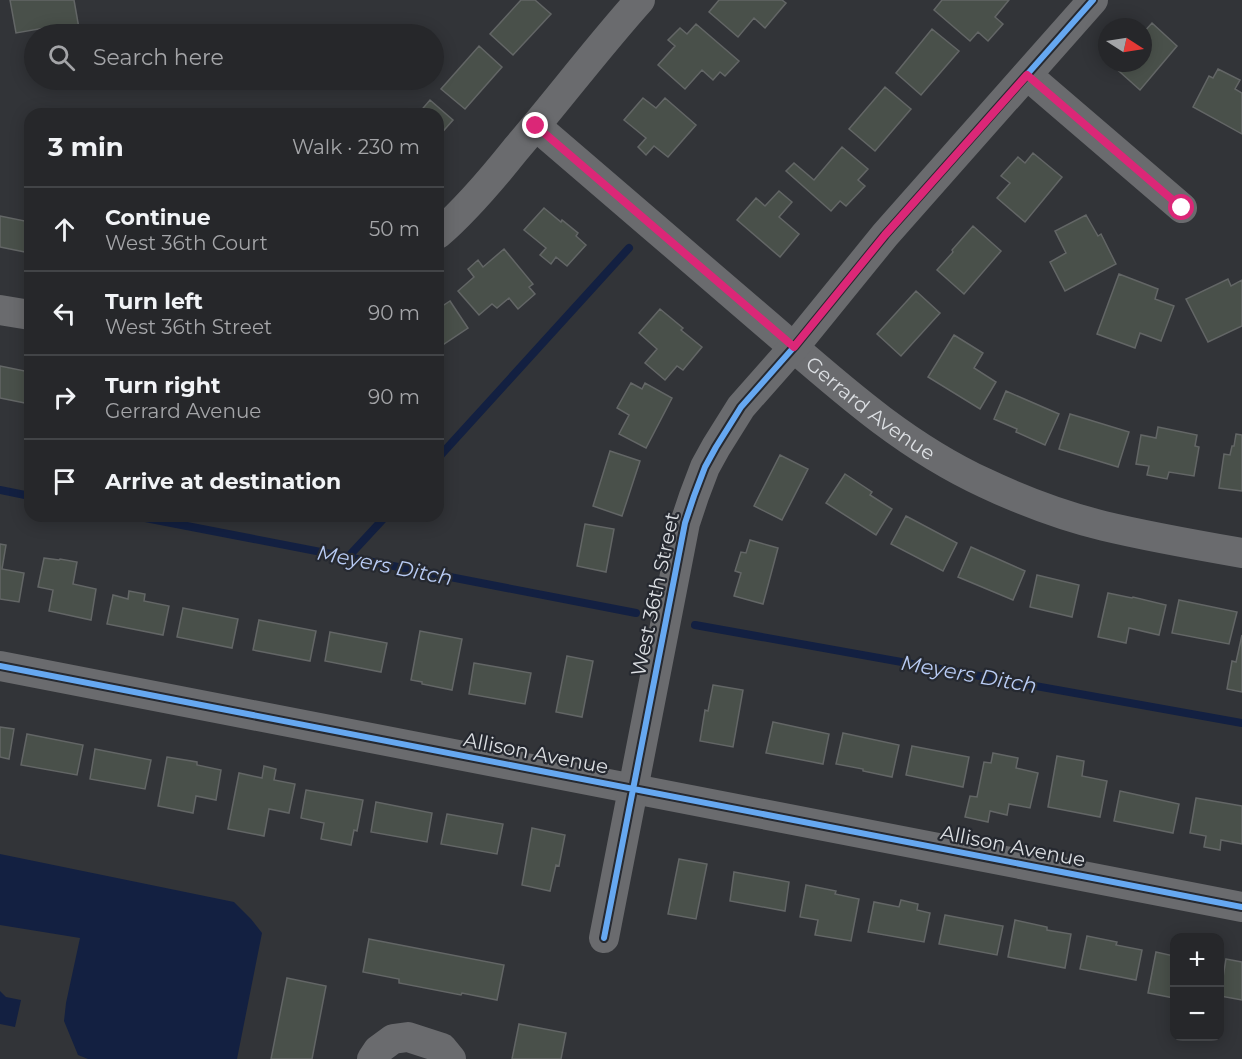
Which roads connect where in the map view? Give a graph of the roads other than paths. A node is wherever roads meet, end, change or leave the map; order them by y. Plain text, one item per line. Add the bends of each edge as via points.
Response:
1 (640, 0) edge
2 (1093, 0) edge
3 (1027, 75) junction
4 (536, 126) junction
5 (1182, 208) dead end
6 (444, 229) edge
7 (0, 310) edge
8 (24, 314) edge
9 (794, 347) junction
10 (1242, 553) edge
11 (0, 666) edge
12 (633, 789) junction
13 (1242, 907) edge
14 (604, 938) dead end
15 (372, 1059) edge
16 (451, 1059) edge

1 - 4 street
2 - 3 street, West 36th Street
3 - 5 street
3 - 9 street, West 36th Street via 885,235
4 - 6 street
4 - 9 street, Gerrard Avenue
7 - 8 street
9 - 10 street, Gerrard Avenue via 892,429 984,483 1082,520
9 - 12 street, West 36th Street via 741,406 694,495 685,523
11 - 12 street, Allison Avenue
12 - 13 street, Allison Avenue
12 - 14 street, West 36th Street
15 - 16 street via 393,1039 408,1037 442,1048

